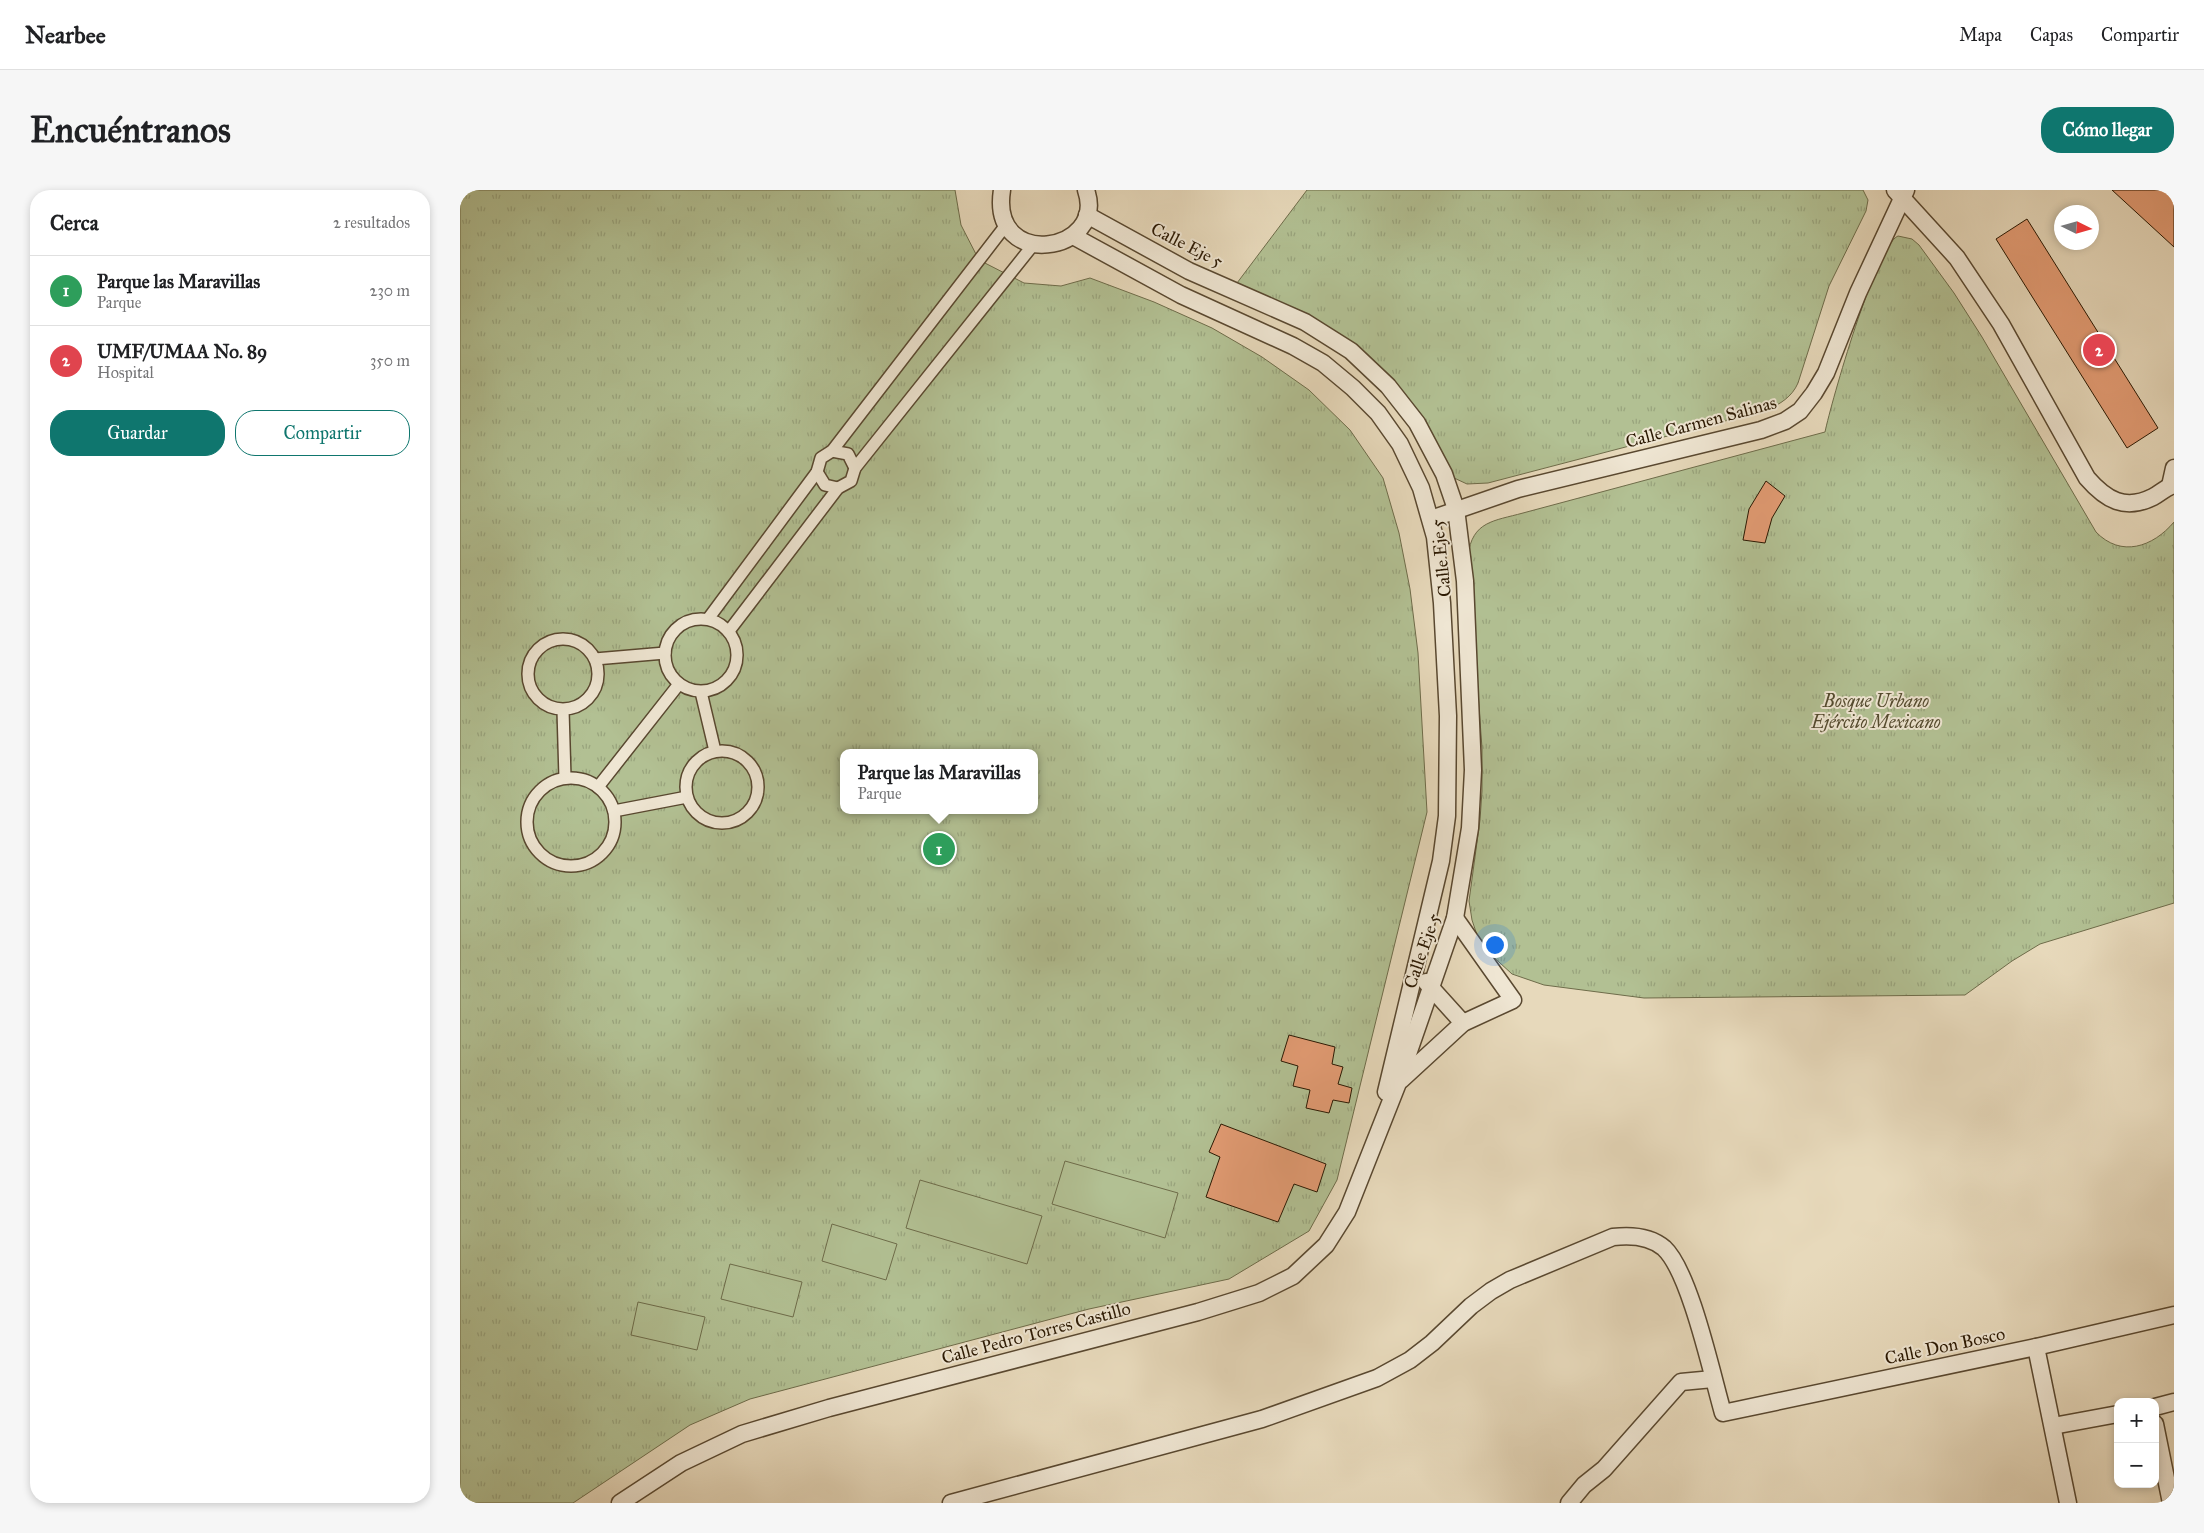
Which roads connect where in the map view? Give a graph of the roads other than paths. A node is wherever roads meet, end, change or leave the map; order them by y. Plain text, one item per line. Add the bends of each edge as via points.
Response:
1 (1002, 190) edge
2 (1086, 190) edge
3 (1100, 190) edge
4 (1901, 192) edge
5 (1087, 211) junction
6 (1006, 225) junction
7 (1073, 236) junction
8 (1033, 245) junction
9 (832, 451) junction
10 (855, 468) junction
11 (2174, 468) edge
12 (817, 472) junction
13 (2172, 485) edge
14 (838, 488) junction
15 (1456, 509) junction
16 (1431, 518) junction
17 (708, 619) junction
18 (729, 631) junction
19 (665, 653) junction
20 (595, 659) junction
21 (679, 684) junction
22 (701, 692) junction
23 (563, 710) junction
24 (715, 751) junction
25 (565, 778) junction
26 (598, 787) junction
27 (687, 797) junction
28 (614, 811) junction
29 (1456, 918) junction
30 (1415, 967) junction
31 (1431, 988) junction
32 (1463, 1023) junction
33 (1393, 1082) junction
34 (2174, 1315) edge
35 (2036, 1347) junction
36 (1713, 1379) junction
37 (2174, 1402) edge
38 (2159, 1405) edge
39 (2114, 1415) edge
40 (2053, 1426) junction
41 (2159, 1443) edge
42 (620, 1503) edge
43 (951, 1503) edge
44 (1569, 1503) edge
45 (2068, 1503) edge
46 (2171, 1503) edge

1 - 6 street via 1001,213
2 - 5 street
3 - 5 street
4 - 13 street via 1957,258 2001,324 2087,478 2101,495 2117,502 2136,502 2153,497
4 - 15 street, Calle Carmen Salinas via 1826,373 1800,411 1761,430 1518,489
5 - 7 street
5 - 15 street, Calle Eje 5 via 1189,271 1305,322 1351,351 1388,386 1416,423 1444,474
6 - 8 street via 1022,241
6 - 9 street
7 - 8 street via 1047,246
7 - 16 street, Calle Eje 5 via 1181,295 1323,363 1360,394 1400,444
8 - 10 street
9 - 10 street via 848,454
9 - 12 street via 821,458
10 - 14 street via 851,481
11 - 13 street
12 - 14 street via 825,485
12 - 17 street
14 - 18 street
15 - 16 street, Calle Carmen Salinas
15 - 29 street, Calle Eje 5 via 1465,581 1473,770 1470,828
16 - 30 street, Calle Eje 5 via 1442,602 1449,764 1441,860
17 - 18 street
17 - 19 street via 683,623 667,642
18 - 22 street via 737,648 736,666 731,677 723,685
19 - 20 street
19 - 21 street via 666,665
20 - 23 street via 598,682 593,693 586,702
20 - 23 street via 588,649 568,639 546,643 530,660 528,677 533,694 541,703
21 - 22 street
21 - 26 street
22 - 24 street
23 - 25 street
24 - 27 street via 695,763 686,785
24 - 27 street via 738,754 748,761 758,782 753,806 735,821 711,822 692,808
25 - 26 street via 586,780
25 - 28 street via 545,786 535,796 529,810 530,838 549,860 578,866 592,861 611,840 615,826
26 - 28 street
27 - 28 street
29 - 31 street, Calle Eje 5
29 - 32 street via 1513,1000
30 - 31 street
30 - 33 street, Calle Eje 5
31 - 32 street
31 - 33 street, Calle Eje 5
32 - 33 street
33 - 42 street, Calle Pedro Torres Castillo via 1384,1117 1347,1212 1326,1245 1293,1276 1268,1289 1198,1312 829,1408 742,1434 681,1463
34 - 35 street, Calle Don Bosco
35 - 36 street, Calle Don Bosco via 1723,1413
35 - 40 street
36 - 43 street via 1674,1258 1647,1239 1613,1237 1491,1291 1425,1349 1377,1378 1262,1419
36 - 44 street via 1681,1382 1604,1469 1584,1484
37 - 38 street
39 - 40 street
40 - 45 street
41 - 46 street

